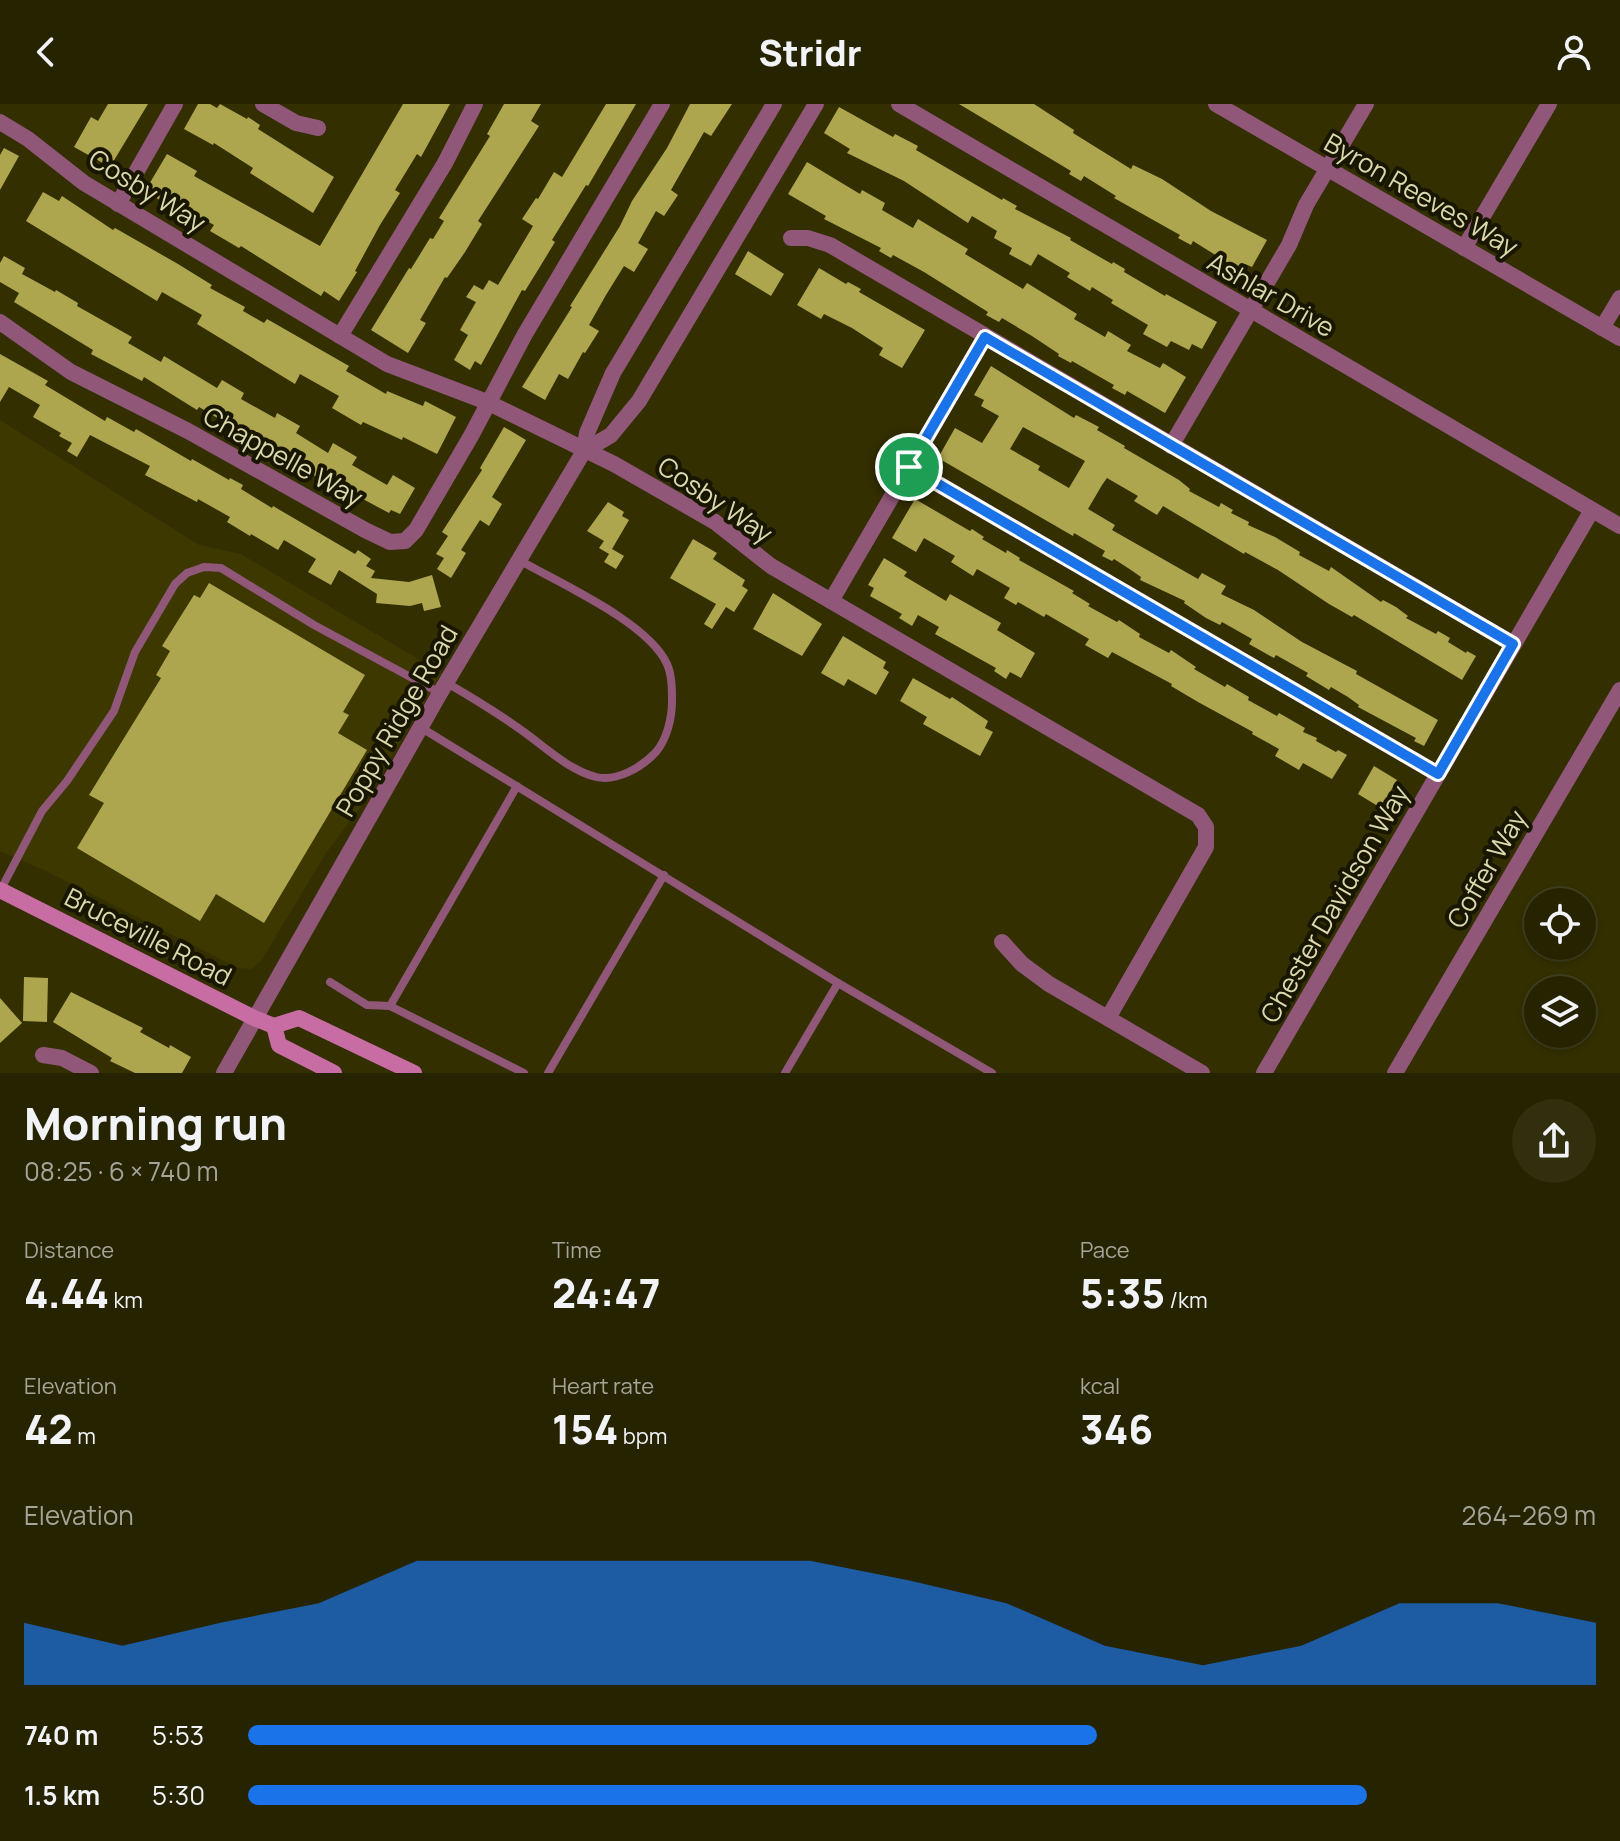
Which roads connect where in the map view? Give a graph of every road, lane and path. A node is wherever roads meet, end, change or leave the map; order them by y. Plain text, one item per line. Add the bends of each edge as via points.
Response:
1 (175, 104) edge
2 (263, 104) edge
3 (475, 104) edge
4 (662, 104) edge
5 (774, 104) edge
6 (816, 104) edge
7 (899, 104) edge
8 (1216, 104) edge
9 (1366, 104) edge
10 (1549, 104) edge
11 (0, 122) edge
12 (318, 128) dead end
13 (1327, 168) junction
14 (118, 204) junction
15 (791, 238) dead end
16 (1464, 248) junction
17 (1620, 298) edge
18 (1249, 311) junction
19 (0, 322) edge
20 (1602, 328) junction
21 (340, 336) junction
22 (985, 337) junction
23 (1620, 338) edge
24 (487, 402) junction
25 (1171, 446) junction
26 (584, 451) junction
27 (909, 467) junction
28 (1592, 510) junction
29 (1620, 526) edge
30 (519, 560) junction
31 (831, 601) junction
32 (1513, 644) junction
33 (443, 688) junction
34 (1620, 690) edge
35 (420, 727) junction
36 (1438, 774) junction
37 (517, 786) junction
38 (664, 875) junction
39 (0, 890) edge
40 (1002, 942) dead end
41 (330, 982) dead end
42 (838, 983) junction
43 (390, 1006) junction
44 (254, 1018) junction
45 (1108, 1018) junction
46 (274, 1026) junction
47 (43, 1055) dead end
48 (91, 1073) edge
49 (224, 1073) edge
50 (334, 1073) edge
51 (414, 1073) edge
52 (524, 1073) edge
53 (548, 1073) edge
54 (785, 1073) edge
55 (992, 1073) edge
56 (1202, 1073) edge
57 (1264, 1073) edge
58 (1395, 1073) edge

1 - 14 street
2 - 12 street via 296,123
3 - 21 street
4 - 24 street
5 - 26 street, Poppy Ridge Road via 613,373
6 - 26 street, Poppy Ridge Road via 639,401 611,435
7 - 18 street, Ashlar Drive
8 - 13 street, Byron Reeves Way
9 - 13 street
10 - 16 street
11 - 14 street, Cosby Way
13 - 16 street, Byron Reeves Way
13 - 18 street
14 - 21 street, Cosby Way
15 - 22 street via 823,242
16 - 20 street, Byron Reeves Way
17 - 20 street
18 - 25 street
18 - 28 street, Ashlar Drive
19 - 24 street, Chappelle Way via 71,372 390,542 405,541 416,530
20 - 23 street, Byron Reeves Way
21 - 24 street, Cosby Way via 387,364
22 - 25 street
22 - 27 street
24 - 26 street, Cosby Way
25 - 32 street
26 - 30 street, Poppy Ridge Road
26 - 31 street, Cosby Way via 704,515 761,559
27 - 31 street
27 - 36 street
28 - 29 street, Ashlar Drive
28 - 32 street, Chester Davidson Way
30 - 33 street, Poppy Ridge Road
30 - 33 lane via 626,622 661,654 668,666 672,707 662,745 634,769 598,777 555,756 491,709
31 - 45 street, Cosby Way via 1203,821 1206,847
32 - 36 street, Chester Davidson Way
33 - 35 street, Poppy Ridge Road
33 - 39 lane via 314,625 221,568 187,573 135,652 114,711 42,811
34 - 58 street, Coffer Way
35 - 37 lane
35 - 44 street, Poppy Ridge Road
36 - 57 street, Chester Davidson Way
37 - 38 lane
37 - 43 lane
38 - 42 lane
38 - 53 lane
39 - 44 main road, Bruceville Road
40 - 45 street via 1035,975
41 - 43 lane via 367,1005
42 - 54 lane
42 - 55 lane
43 - 52 lane
44 - 46 main road, Bruceville Road
44 - 49 street, Poppy Ridge Road
45 - 56 street
46 - 50 main road, Bruceville Road via 279,1045
46 - 51 main road, Bruceville Road via 299,1018
47 - 48 street

